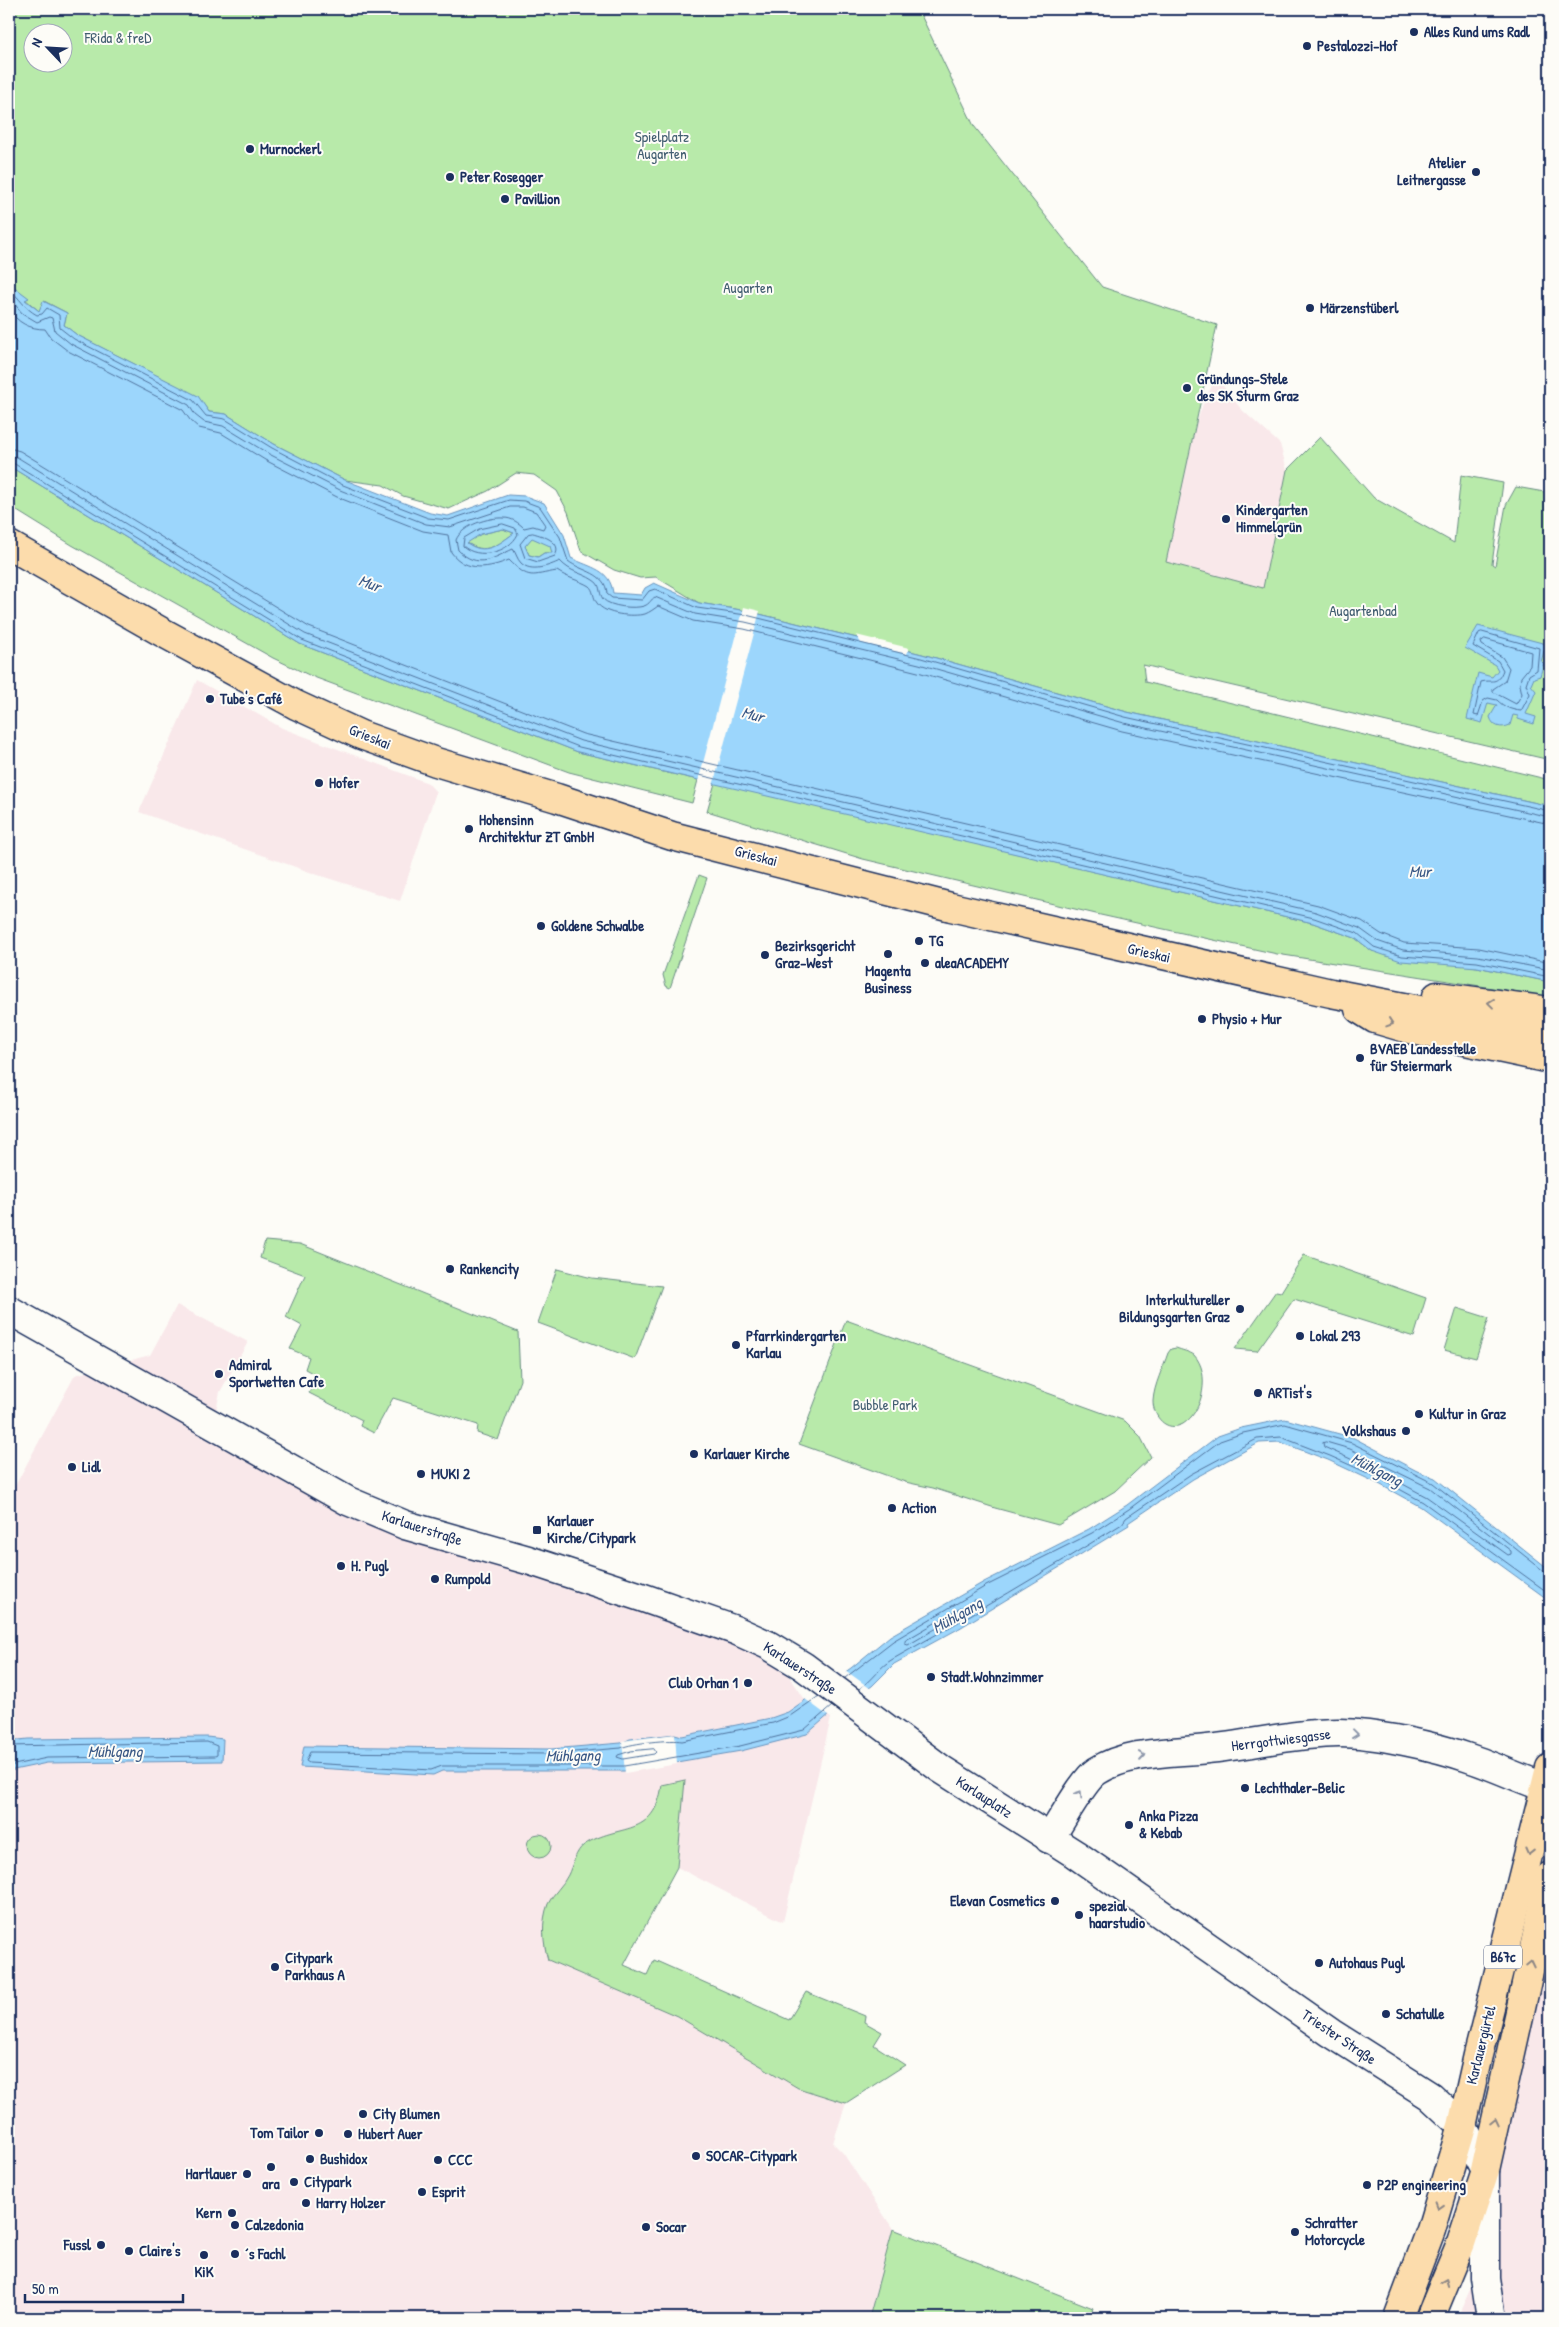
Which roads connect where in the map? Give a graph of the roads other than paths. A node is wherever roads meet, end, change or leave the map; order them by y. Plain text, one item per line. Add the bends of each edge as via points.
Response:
1 (9, 545) edge
2 (1331, 993) junction
3 (1545, 1010) edge
4 (1550, 1034) edge
5 (1550, 1059) edge
6 (9, 1310) edge
7 (853, 1703) joint
8 (1549, 1782) edge
9 (1049, 1840) junction
10 (1550, 1876) edge
11 (1462, 2126) junction
12 (1485, 2170) junction
13 (1398, 2318) edge
14 (1430, 2318) edge
15 (1491, 2318) edge

1 - 2 main road, Grieskai via 296,705 361,735 436,762 672,836 951,907
3 -> 2 main road via 1368,988
2 - 4 main road, Grieskai
2 -> 5 main road via 1376,1019 1409,1030
6 - 7 main road, Karlauerstraße via 327,1491 406,1525 584,1578 735,1630 782,1653
7 - 9 main road, Karlauplatz via 940,1769
9 -> 8 main road, Herrgottwiesgasse via 1096,1772 1131,1758 1304,1735 1341,1733 1428,1746
8 -> 11 main road, Karlauergürtel / B67c
9 - 11 main road, Triester Straße via 1075,1854 1339,2039 1430,2096
12 -> 10 main road, Karlauergürtel / B67c
11 - 12 main road, Triester Straße
11 -> 13 main road, Karlauergürtel / B67c via 1430,2230
14 -> 12 main road, Karlauergürtel / B67c via 1461,2243
12 - 15 main road, Triester Straße via 1485,2278

